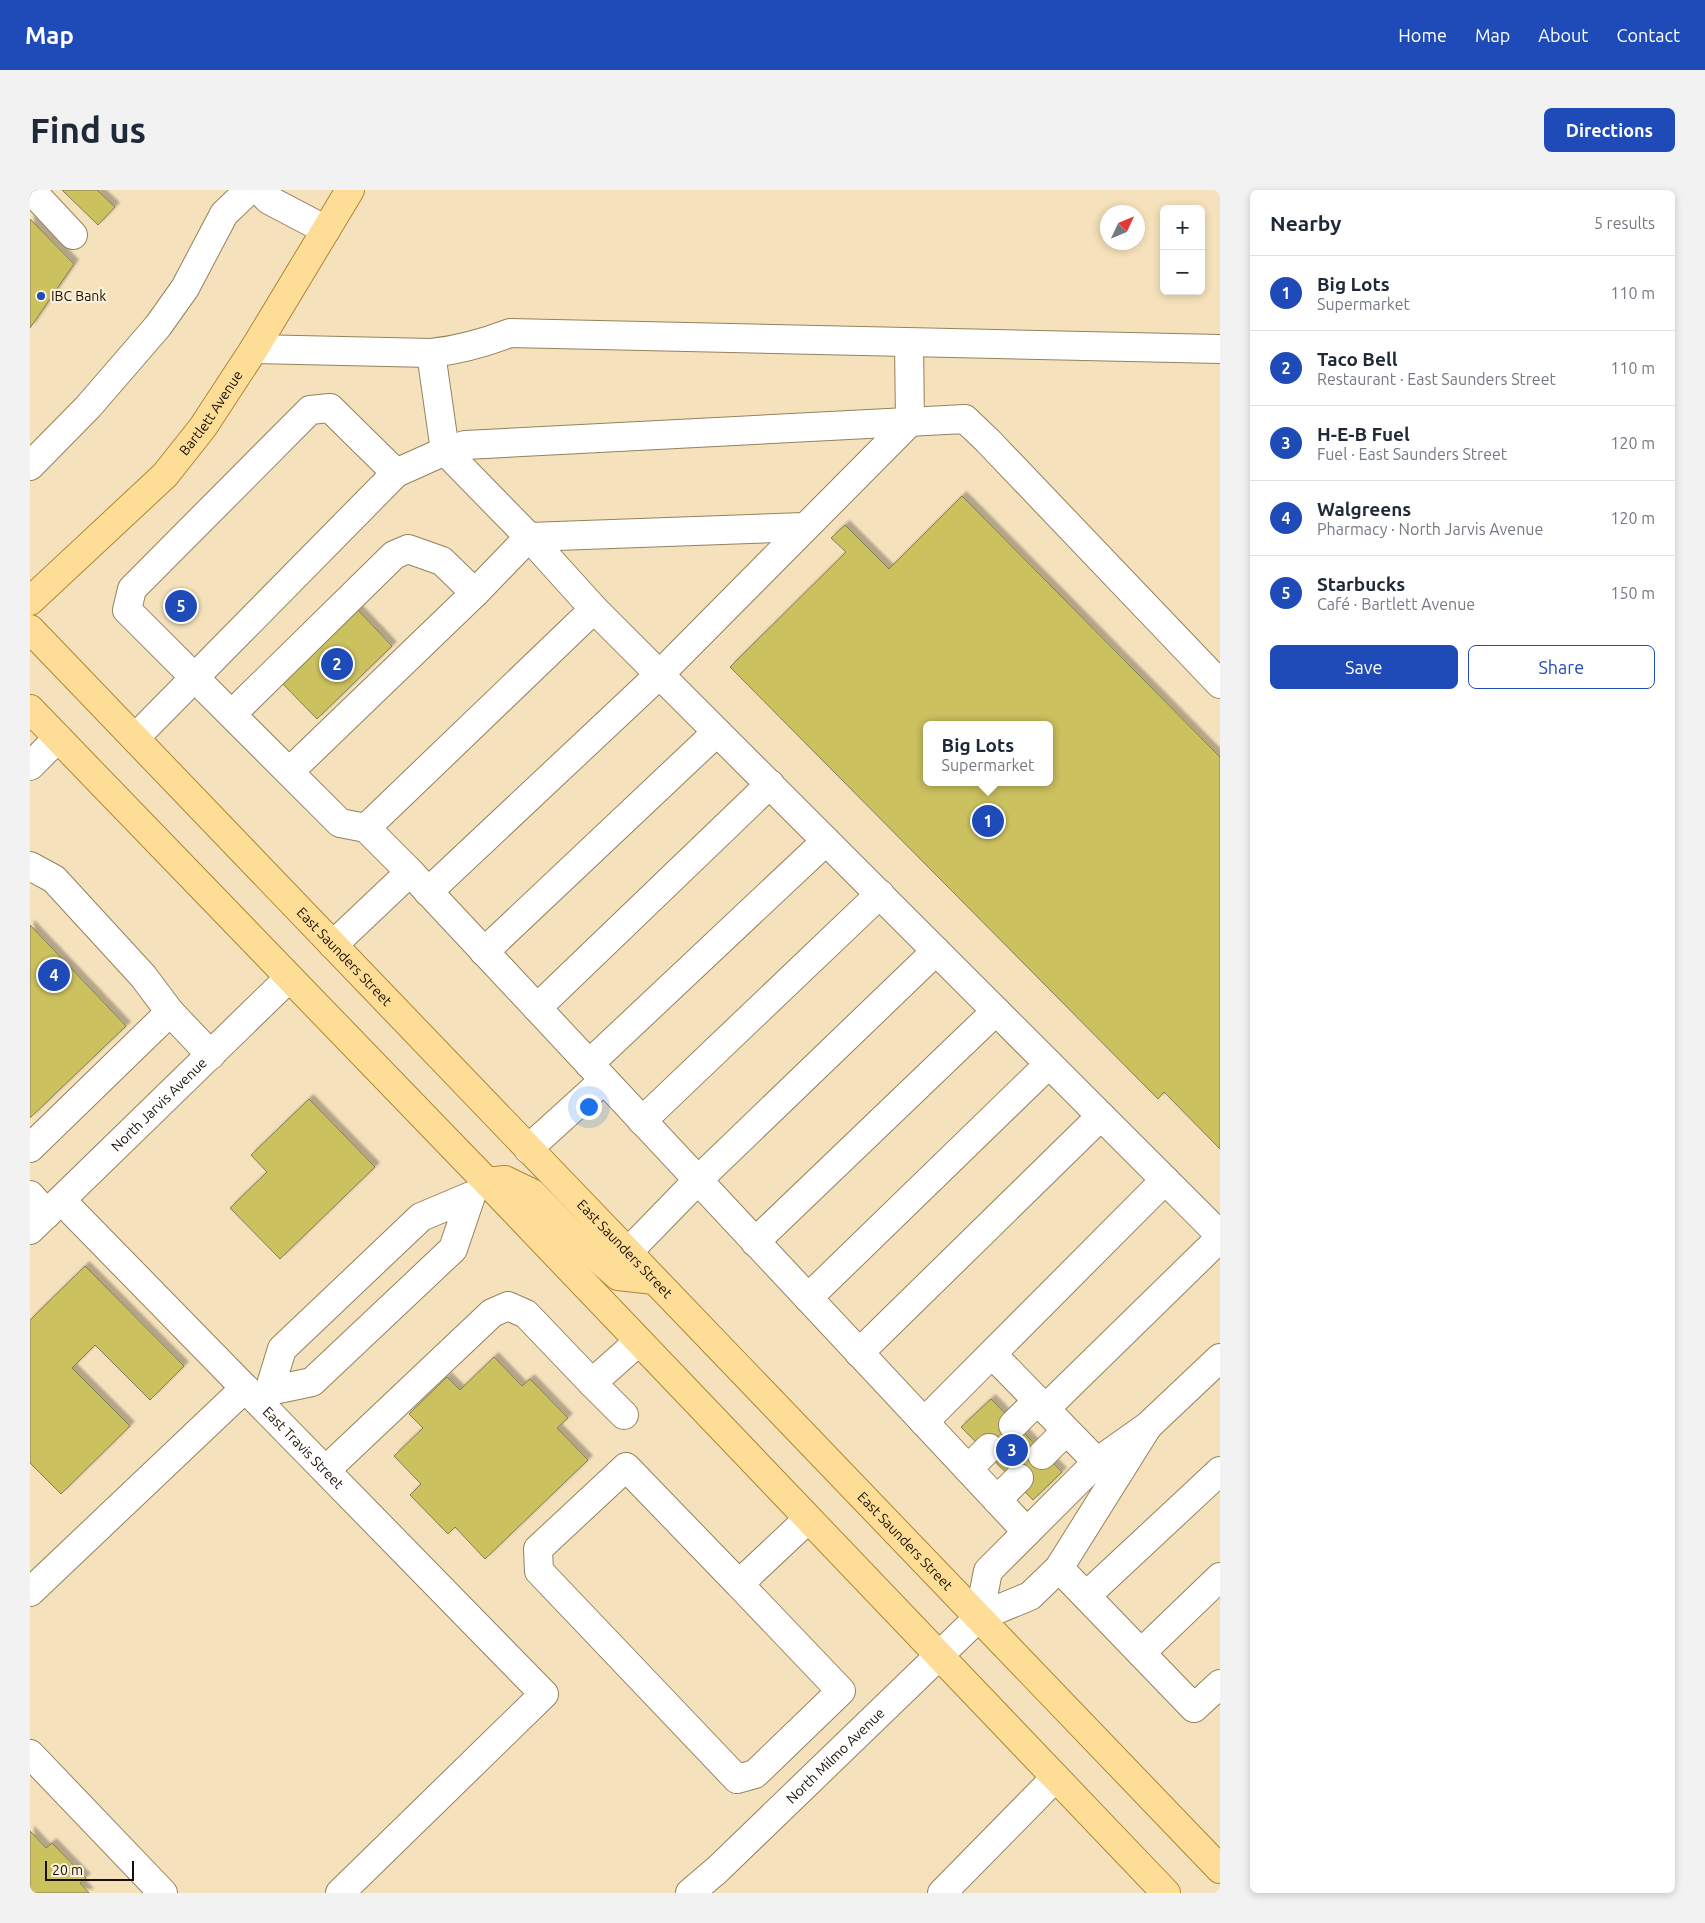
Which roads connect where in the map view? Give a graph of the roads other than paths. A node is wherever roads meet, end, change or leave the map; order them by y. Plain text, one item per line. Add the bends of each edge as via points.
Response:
1 (30, 190) edge
2 (250, 190) edge
3 (259, 190) edge
4 (350, 190) edge
5 (371, 190) edge
6 (329, 225) junction
7 (73, 235) dead end
8 (909, 343) junction
9 (1220, 348) edge
10 (254, 349) junction
11 (431, 353) junction
12 (910, 422) junction
13 (445, 451) junction
14 (30, 466) edge
15 (396, 474) junction
16 (804, 527) junction
17 (529, 537) junction
18 (475, 593) junction
19 (30, 601) edge
20 (594, 608) junction
21 (30, 629) edge
22 (660, 674) junction
23 (194, 678) junction
24 (1220, 684) edge
25 (30, 709) edge
26 (232, 714) junction
27 (717, 732) junction
28 (58, 738) junction
29 (135, 738) junction
30 (30, 766) edge
31 (290, 771) junction
32 (770, 784) junction
33 (366, 828) junction
34 (826, 841) junction
35 (30, 866) edge
36 (410, 872) junction
37 (428, 892) junction
38 (880, 894) junction
39 (333, 945) junction
40 (936, 951) junction
41 (484, 952) junction
42 (289, 978) junction
43 (536, 1008) junction
44 (996, 1010) junction
45 (170, 1012) junction
46 (211, 1055) junction
47 (1049, 1064) junction
48 (596, 1072) junction
49 (1101, 1116) junction
50 (642, 1121) junction
51 (30, 1148) edge
52 (528, 1149) junction
53 (698, 1180) junction
54 (1165, 1180) junction
55 (479, 1189) junction
56 (42, 1210) edge
57 (1220, 1236) edge
58 (755, 1242) junction
59 (628, 1252) junction
60 (654, 1280) junction
61 (808, 1298) junction
62 (638, 1342) junction
63 (859, 1353) junction
64 (992, 1354) junction
65 (1220, 1358) edge
66 (592, 1383) junction
67 (257, 1393) junction
68 (1041, 1405) junction
69 (624, 1415) dead end
70 (924, 1422) junction
71 (1013, 1425) dead end
72 (1148, 1426) junction
73 (1066, 1431) junction
74 (989, 1448) dead end
75 (1042, 1455) dead end
76 (1097, 1462) junction
77 (968, 1469) junction
78 (326, 1470) junction
79 (1220, 1471) edge
80 (1019, 1478) dead end
81 (997, 1500) junction
82 (808, 1519) junction
83 (1027, 1532) junction
84 (1059, 1568) junction
85 (1220, 1577) edge
86 (738, 1584) junction
87 (30, 1592) edge
88 (1086, 1596) junction
89 (979, 1617) junction
90 (1141, 1653) junction
91 (939, 1656) junction
92 (1220, 1684) edge
93 (790, 1740) junction
94 (30, 1754) edge
95 (821, 1770) junction
96 (1055, 1778) junction
97 (1220, 1869) edge
98 (163, 1893) edge
99 (340, 1893) edge
100 (690, 1893) edge
101 (942, 1893) edge
102 (1166, 1893) edge

1 - 7 street
2 - 14 street via 224,214 185,288 158,326 88,407
3 - 6 street via 269,200
4 - 6 main road, Bartlett Avenue
5 - 6 main road
6 - 10 main road, Bartlett Avenue
8 - 9 street
8 - 11 street via 510,333 479,344
8 - 12 street
10 - 11 street
10 - 19 main road, Bartlett Avenue via 203,426 165,475
11 - 13 street
12 - 13 street via 465,445
12 - 16 street
12 - 24 street via 964,419
13 - 15 street
13 - 17 street
15 - 23 street
15 - 23 street via 330,408 310,410 132,589 127,610
16 - 17 street
16 - 22 street
17 - 18 street
17 - 20 street
18 - 26 street via 442,561 408,549 394,555
18 - 31 street
20 - 22 street
20 - 33 street
21 - 29 main road, East Saunders Street
22 - 27 street
22 - 37 street
23 - 26 street
23 - 29 street
25 - 28 main road
26 - 31 street
27 - 32 street
27 - 41 street
28 - 30 street
28 - 42 main road
29 - 39 main road, East Saunders Street
31 - 33 street via 340,823
32 - 34 street
32 - 43 street
33 - 36 street
34 - 38 street
34 - 48 street
35 - 45 street via 54,879 143,976
36 - 37 street
36 - 39 street
37 - 41 street
38 - 40 street
38 - 50 street
39 - 52 main road, East Saunders Street
40 - 44 street
40 - 53 street
41 - 43 street
42 - 46 street, North Jarvis Avenue
42 - 55 main road
43 - 48 street
44 - 47 street
44 - 58 street
45 - 46 street
45 - 51 street
46 - 56 street, North Jarvis Avenue
47 - 49 street
47 - 61 street
48 - 50 street
48 - 52 street
49 - 54 street
49 - 63 street
50 - 53 street
52 - 59 main road, East Saunders Street
53 - 58 street
53 - 59 street
54 - 57 street
54 - 64 street
55 - 60 main road via 505,1180 532,1193 618,1276
55 - 62 main road
55 - 67 street via 421,1217 282,1350
55 - 67 street via 453,1249 312,1382
56 - 67 street, East Travis Street
57 - 68 street
58 - 61 street
59 - 60 main road, East Saunders Street
60 - 89 main road, East Saunders Street
61 - 63 street
62 - 66 street
62 - 82 main road
63 - 70 street
64 - 68 street
64 - 70 street
65 - 72 street
66 - 69 street
66 - 78 street via 526,1314 508,1306 492,1313
67 - 78 street, East Travis Street
67 - 87 street
68 - 71 street
68 - 73 street
70 - 77 street
72 - 76 street
72 - 84 street
73 - 75 street
73 - 76 street
74 - 77 street
76 - 83 street
77 - 81 street
78 - 99 street, East Travis Street via 544,1694
79 - 88 street
80 - 81 street
81 - 83 street
82 - 86 street
82 - 91 main road
83 - 89 street via 988,1571
84 - 88 street
84 - 89 street via 1030,1596
85 - 90 street
86 - 93 street via 841,1691
86 - 93 street via 626,1467 538,1549 539,1570 737,1779 755,1774
88 - 90 street
89 - 91 street, North Milmo Avenue
89 - 97 main road, East Saunders Street
90 - 92 street via 1194,1708
91 - 95 street, North Milmo Avenue
91 - 96 main road
93 - 95 street
94 - 98 street
95 - 100 street, North Milmo Avenue
96 - 101 street
96 - 102 main road

